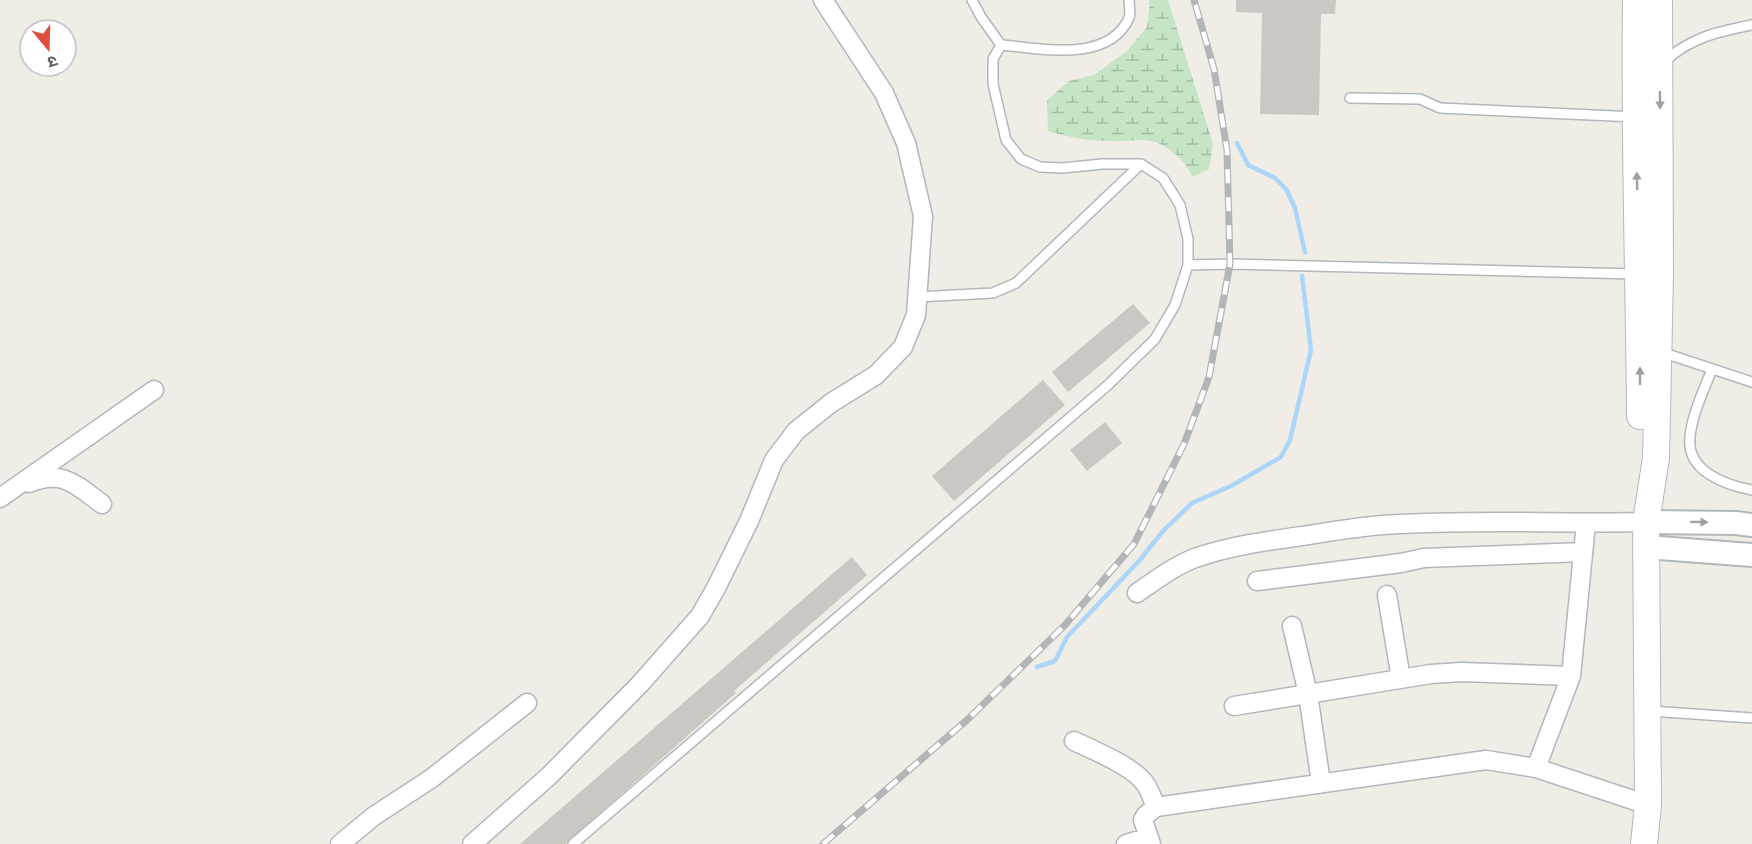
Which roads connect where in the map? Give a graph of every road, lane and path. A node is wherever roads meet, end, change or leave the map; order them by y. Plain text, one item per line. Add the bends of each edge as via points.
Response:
1 (823, 0) edge
2 (972, 0) edge
3 (1129, 0) edge
4 (1636, 0) edge
5 (1659, 0) edge
6 (1752, 25) edge
7 (1001, 45) junction
8 (1660, 65) junction
9 (1350, 98) dead end
10 (1635, 117) junction
11 (1142, 164) junction
12 (1188, 265) junction
13 (1650, 274) junction
14 (917, 297) junction
15 (1658, 351) junction
16 (1712, 369) junction
17 (1752, 382) edge
18 (154, 390) dead end
19 (1752, 490) edge
20 (6, 494) edge
21 (1648, 496) junction
22 (102, 504) dead end
23 (1586, 524) junction
24 (1752, 525) edge
25 (1646, 535) junction
26 (1583, 552) junction
27 (1752, 555) edge
28 (1257, 581) dead end
29 (1137, 593) dead end
30 (1387, 595) dead end
31 (1292, 626) dead end
32 (1571, 676) junction
33 (1401, 679) junction
34 (1308, 694) junction
35 (527, 703) dead end
36 (1234, 706) dead end
37 (1647, 711) junction
38 (1752, 718) edge
39 (1074, 741) dead end
40 (1536, 768) junction
41 (1321, 783) junction
42 (1648, 804) junction
43 (1156, 807) junction
44 (1150, 840) edge
45 (340, 844) edge
46 (472, 844) edge
47 (573, 844) edge
48 (1126, 844) edge
49 (1644, 844) edge

1 - 14 street via 884,93 906,143 923,216
2 - 7 lane
3 - 7 lane via 1129,17 1115,36 1088,50
4 - 10 main road
5 - 8 main road
6 - 8 lane via 1711,33 1681,47
7 - 11 lane via 993,59 993,84 1006,140 1021,159 1040,167 1063,168
8 -> 13 main road
9 - 10 lane via 1420,99 1440,108
13 -> 10 main road
11 - 12 lane via 1163,178 1180,205 1188,239
11 - 14 lane via 1016,283 993,293
12 - 13 lane
12 - 47 lane via 1175,305 1155,339 1108,385
13 - 15 main road
21 -> 13 main road via 1640,458
14 - 46 street via 916,315 903,347 876,375 796,431 774,460 744,530 700,615 566,760
15 - 16 lane
15 - 21 main road via 1656,458
16 - 17 lane
16 - 19 lane via 1689,438 1693,456 1702,469 1720,481
18 - 20 street
20 - 22 street via 45,477 70,481
21 - 25 main road
23 - 25 street
23 - 26 street
23 - 29 street via 1540,521 1382,525 1282,539 1193,559
25 -> 24 street via 1736,523
25 - 27 street
25 - 37 main road
26 - 28 street via 1424,558
26 - 32 street
30 - 33 street
31 - 34 street
32 - 33 street via 1461,672
32 - 40 street
33 - 34 street
34 - 36 street
34 - 41 street
35 - 45 street
37 - 38 lane
37 - 42 main road
39 - 43 street via 1135,774 1145,783
40 - 41 street via 1486,760
40 - 42 street
41 - 43 street
42 - 49 main road
43 - 44 street via 1143,820
44 - 48 street

